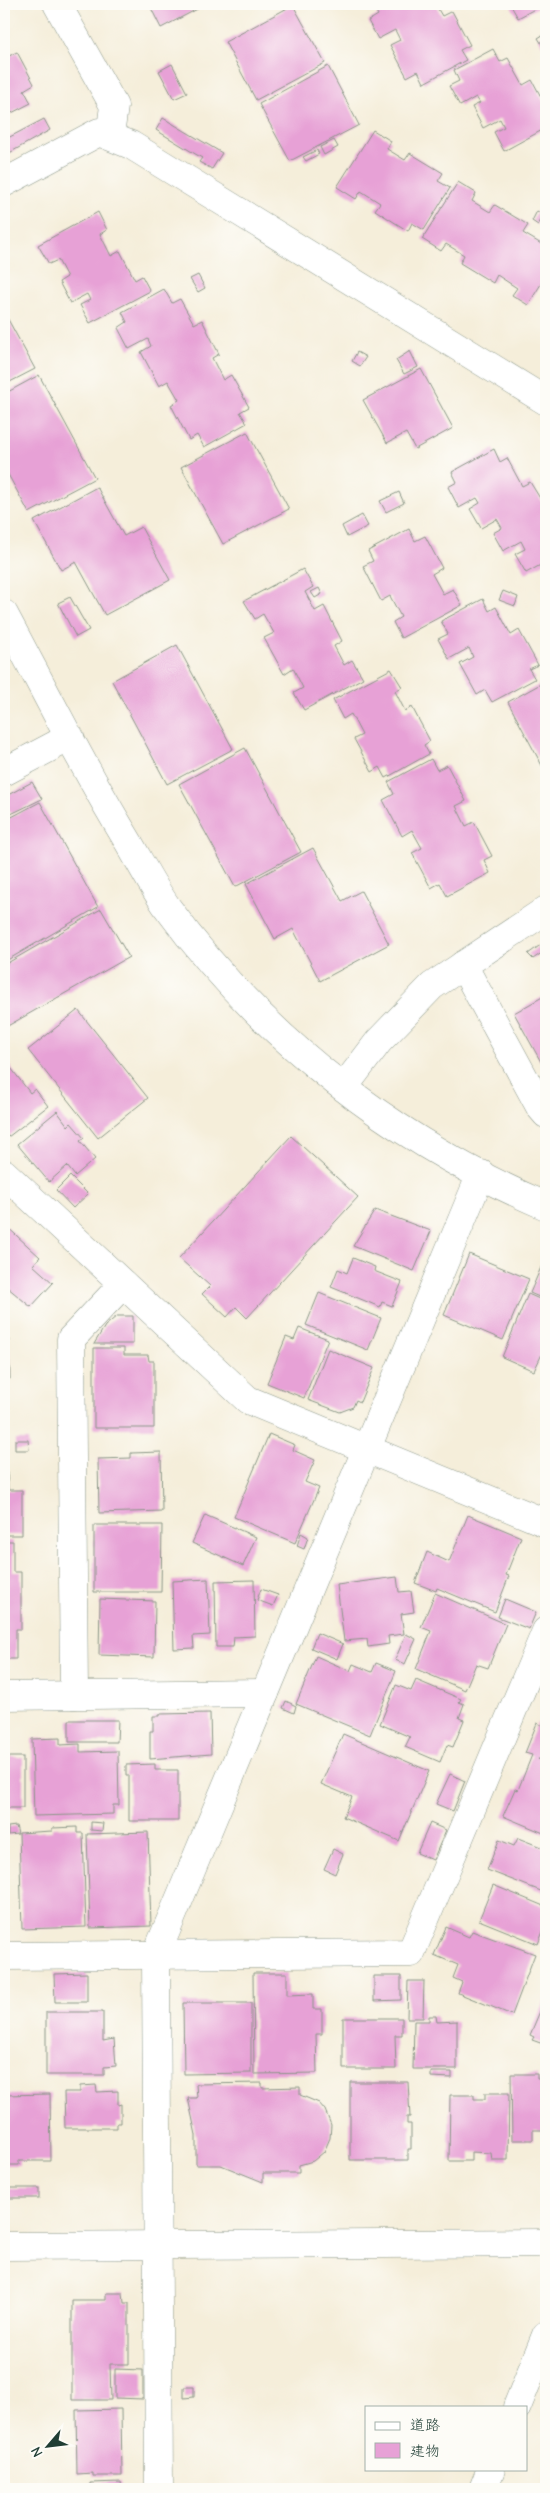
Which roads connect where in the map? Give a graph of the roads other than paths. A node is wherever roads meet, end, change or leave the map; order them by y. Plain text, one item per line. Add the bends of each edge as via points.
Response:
1 (57, 4) edge
2 (110, 136) junction
3 (4, 183) edge
4 (546, 402) edge
5 (4, 614) edge
6 (70, 737) junction
7 (4, 772) edge
8 (546, 910) edge
9 (464, 965) junction
10 (344, 1087) junction
11 (546, 1114) edge
12 (4, 1173) edge
13 (481, 1174) junction
14 (546, 1206) edge
15 (123, 1284) junction
16 (367, 1448) junction
17 (546, 1523) edge
18 (546, 1631) edge
19 (265, 1693) junction
20 (74, 1695) junction
21 (4, 1696) edge
22 (156, 1954) junction
23 (4, 1956) edge
24 (546, 2243) edge
25 (158, 2244) junction
26 (4, 2246) edge
27 (546, 2335) edge
28 (517, 2406) edge
29 (491, 2470) edge
30 (158, 2489) edge
31 (483, 2489) edge

1 - 2 street via 114,106
2 - 3 street via 99,132
2 - 4 street via 140,150
5 - 6 street
6 - 7 street
6 - 10 street via 113,817 167,906 235,990
8 - 9 street
9 - 10 street via 432,986 379,1042
9 - 11 street
10 - 13 street via 439,1153
12 - 15 street
13 - 14 street
13 - 16 street
15 - 16 street via 248,1400
15 - 20 street via 71,1339
16 - 17 street
16 - 19 street
18 - 22 street via 411,1953
19 - 20 street
19 - 22 street
20 - 21 street
22 - 23 street
22 - 25 street
24 - 25 street
25 - 26 street
25 - 30 street
27 - 28 street
29 - 31 street

